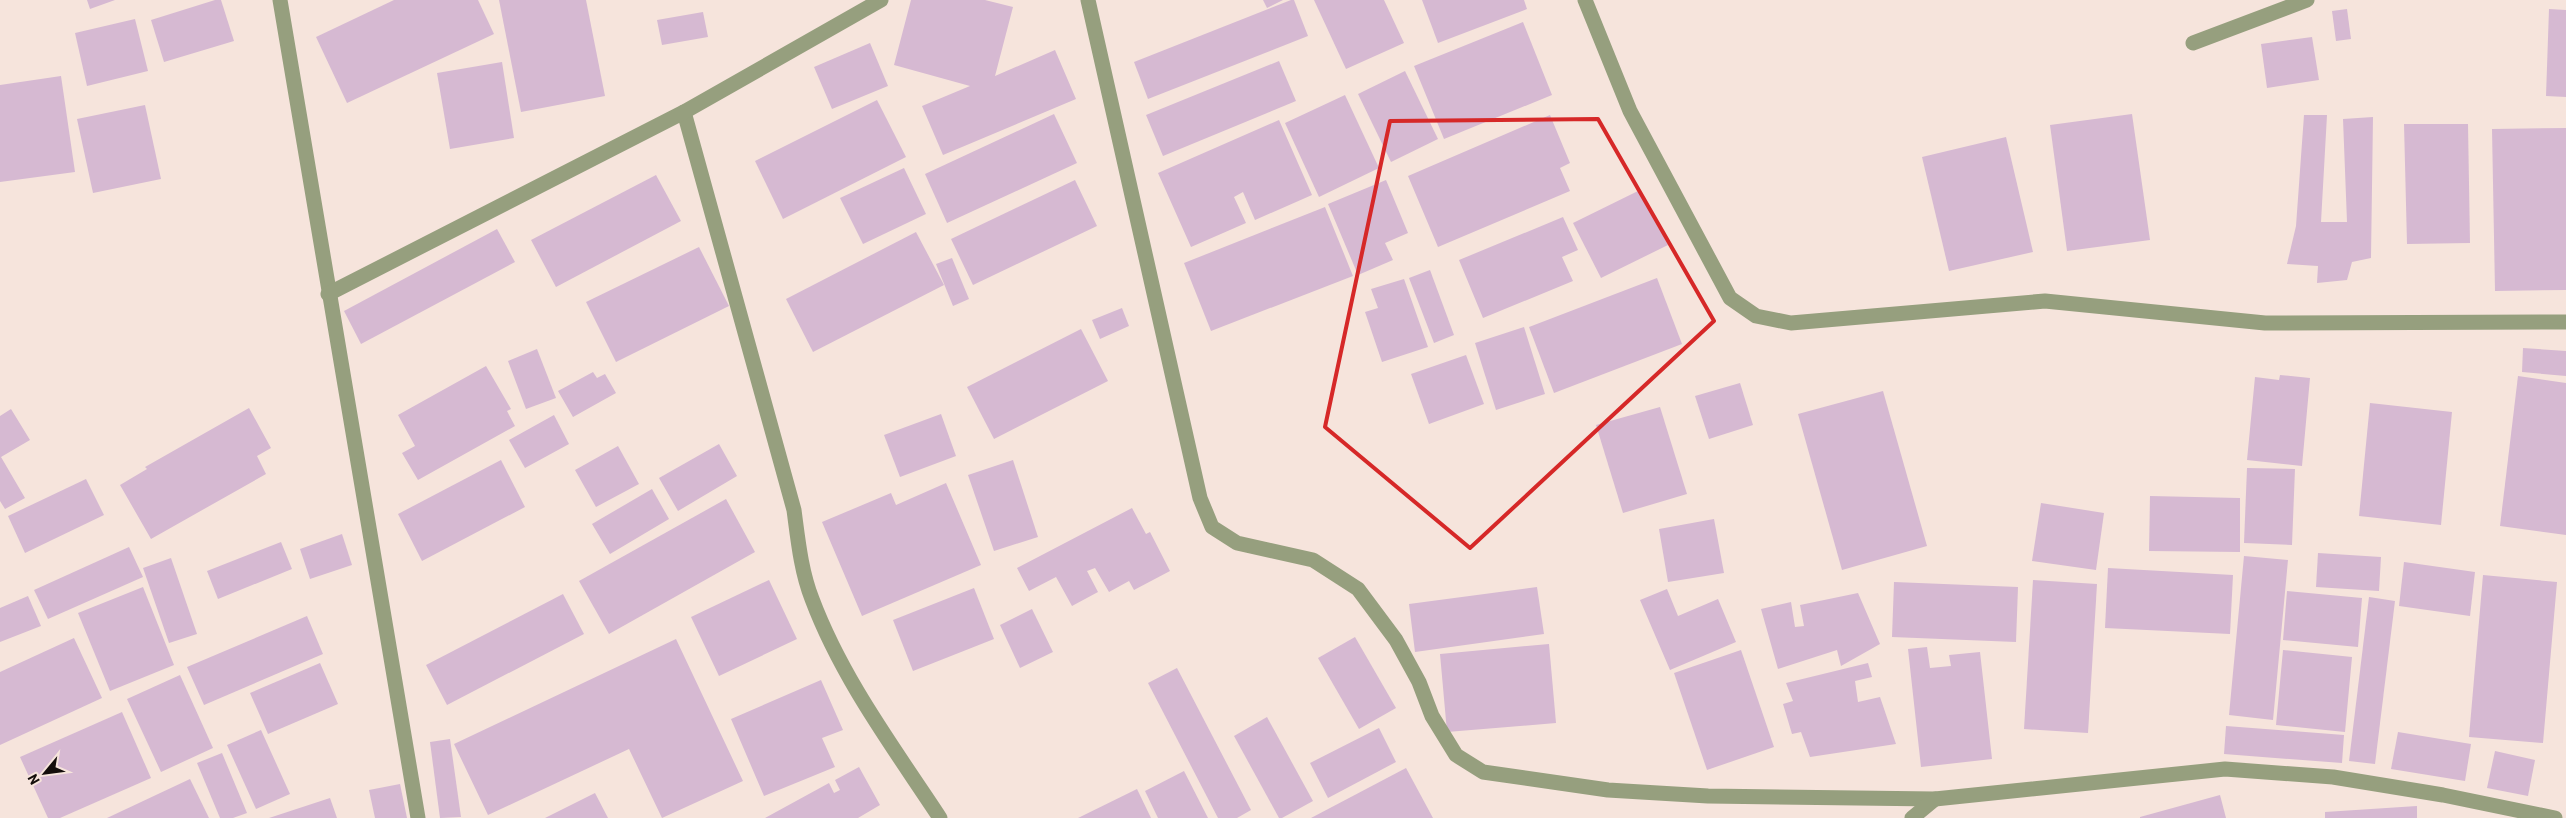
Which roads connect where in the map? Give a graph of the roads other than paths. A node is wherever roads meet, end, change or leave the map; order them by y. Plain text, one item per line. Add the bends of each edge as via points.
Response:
1 (280, 0) edge
2 (881, 0) edge
3 (1088, 0) edge
4 (1585, 0) edge
5 (2307, 0) edge
6 (2193, 43) dead end
7 (684, 112) junction
8 (328, 294) junction
9 (2566, 322) edge
10 (1935, 799) junction
11 (418, 818) edge
12 (940, 818) edge
13 (1912, 818) edge
14 (2555, 818) edge

1 - 8 street
2 - 7 street
3 - 10 street via 1200,498 1212,527 1236,543 1313,560 1358,589 1396,640 1419,682 1432,716 1456,755 1483,772 1608,790 1708,796
4 - 9 street via 1630,111 1704,251 1730,298 1756,316 1791,323 2045,300 2265,324
5 - 6 street
7 - 8 street
7 - 12 street via 794,510 800,558 812,599 845,671
8 - 11 street
10 - 13 street
10 - 14 street via 2224,769 2333,777

